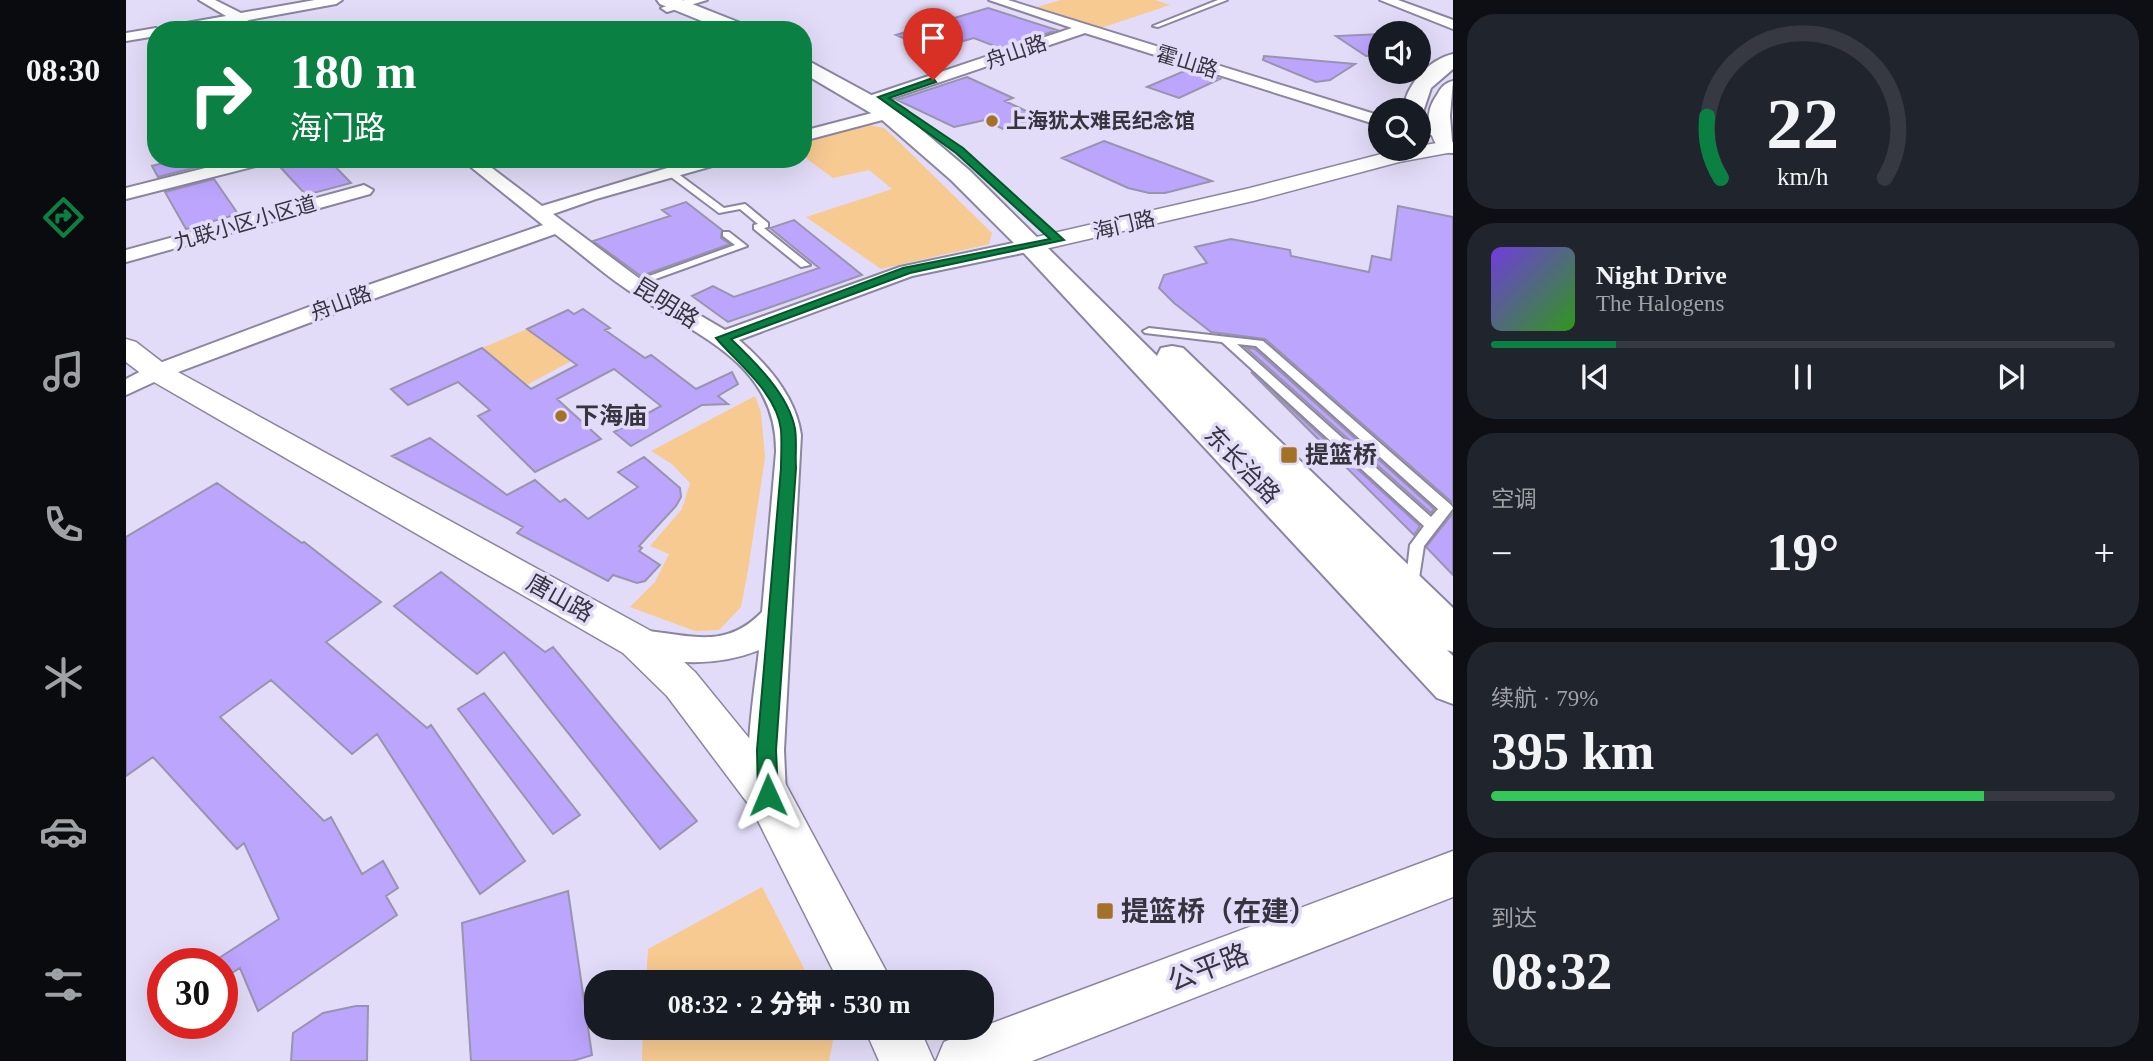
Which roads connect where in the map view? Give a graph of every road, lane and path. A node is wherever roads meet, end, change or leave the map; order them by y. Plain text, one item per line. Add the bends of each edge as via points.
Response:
1 (205, 0) edge
2 (336, 0) edge
3 (647, 0) edge
4 (701, 0) edge
5 (995, 0) edge
6 (1224, 0) edge
7 (1386, 0) edge
8 (670, 4) edge
9 (241, 17) junction
10 (219, 21) edge
11 (249, 21) edge
12 (703, 21) edge
13 (716, 21) edge
14 (1453, 25) edge
15 (1156, 26) dead end
16 (1083, 29) junction
17 (147, 34) edge
18 (126, 37) edge
19 (812, 60) edge
20 (1453, 60) edge
21 (812, 69) edge
22 (1453, 87) edge
23 (1415, 98) edge
24 (886, 106) junction
25 (1368, 117) edge
26 (812, 133) edge
27 (1436, 138) edge
28 (227, 168) edge
29 (482, 168) edge
30 (684, 168) edge
31 (670, 172) junction
32 (364, 190) dead end
33 (126, 194) edge
34 (539, 213) junction
35 (559, 226) junction
36 (726, 234) dead end
37 (1045, 243) junction
38 (126, 256) edge
39 (805, 265) dead end
40 (632, 284) junction
41 (1149, 331) junction
42 (723, 338) junction
43 (1225, 339) junction
44 (126, 348) edge
45 (157, 372) junction
46 (126, 388) edge
47 (1431, 525) junction
48 (1411, 593) junction
49 (776, 617) junction
50 (1453, 635) edge
51 (637, 642) junction
52 (1453, 685) edge
53 (768, 795) junction
54 (1453, 874) edge
55 (860, 970) edge
56 (896, 1040) edge
57 (907, 1061) edge
58 (962, 1061) edge

1 - 9 street
2 - 9 street
3 - 8 main road
4 - 8 street
5 - 16 street, 霍山路
6 - 15 lane
7 - 14 street
8 - 12 main road
8 - 13 main road
9 - 10 street
9 - 11 street
16 - 24 street, 舟山路
16 - 25 street, 霍山路
17 - 18 street
19 - 24 main road via 845,75
20 - 23 main road via 1421,84
21 - 24 main road
22 - 27 main road via 1440,102
24 - 26 street, 舟山路
24 - 37 main road
27 - 37 street, 海门路 via 1397,156
28 - 33 street
29 - 34 street, 昆明路
30 - 31 street
31 - 34 street
31 - 39 lane via 722,212 742,206 765,225 757,227
32 - 38 street, 九联小区小区道
34 - 35 street, 昆明路
35 - 40 street, 昆明路
35 - 45 street, 舟山路
36 - 40 lane via 742,246
37 - 41 main road, 东长治路
37 - 42 street, 海门路 via 907,271
37 - 52 main road, 东长治路
40 - 42 street, 昆明路
41 - 43 lane
41 - 48 main road, 东长治路
42 - 49 street, 昆明路 via 771,391 788,427
43 - 47 lane
43 - 47 lane via 1259,343 1446,508
44 - 45 street, 唐山路
45 - 46 street, 舟山路
45 - 51 street, 唐山路
47 - 48 lane via 1418,545
48 - 50 main road, 东长治路
49 - 51 street via 766,631 741,646 707,650
49 - 53 street, 昆明路 via 766,750
51 - 53 street, 唐山路 via 681,684
53 - 55 street, 唐山路
54 - 58 street, 公平路
56 - 57 street

